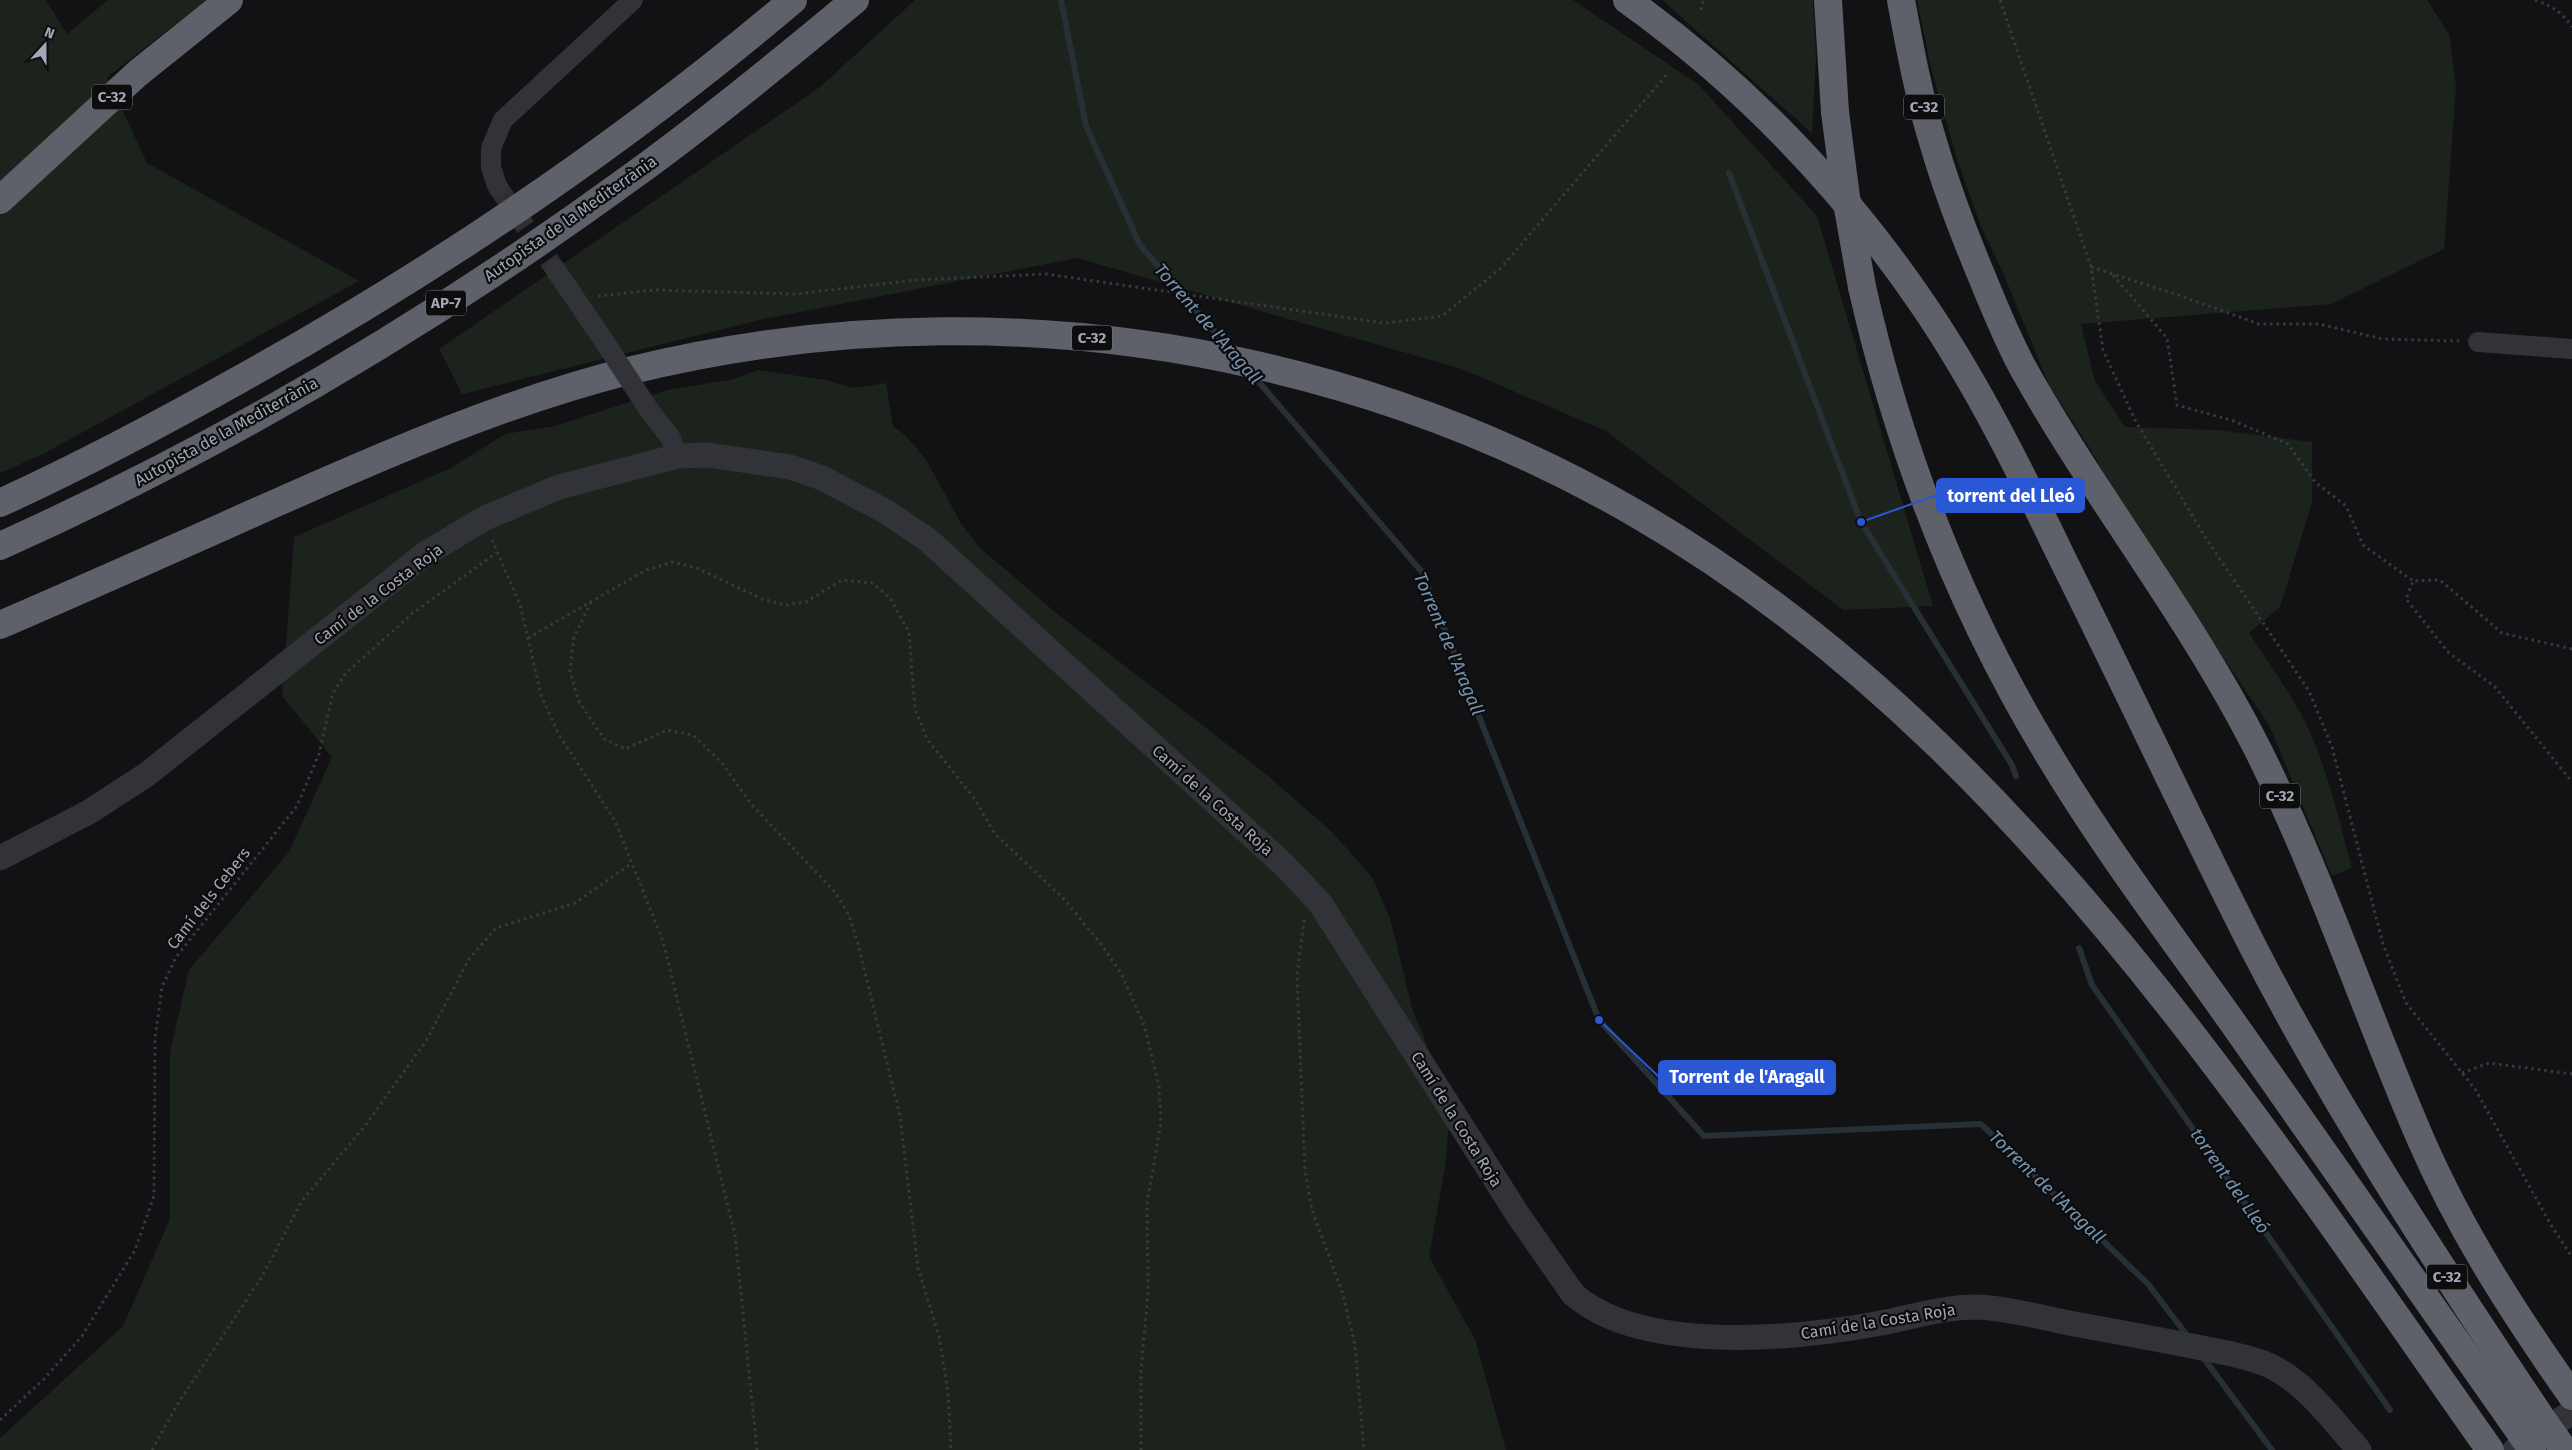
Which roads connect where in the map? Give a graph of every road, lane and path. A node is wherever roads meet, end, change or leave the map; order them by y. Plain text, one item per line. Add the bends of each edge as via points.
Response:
1 (230, 0) edge
2 (633, 0) edge
3 (793, 0) edge
4 (854, 0) edge
5 (1628, 0) edge
6 (1703, 0) edge
7 (1828, 0) edge
8 (1901, 0) edge
9 (2000, 0) edge
10 (2535, 0) edge
11 (1702, 10) dead end
12 (2572, 27) edge
13 (1668, 73) dead end
14 (497, 186) tunnel mouth
15 (0, 200) edge
16 (2091, 267) junction
17 (555, 269) tunnel mouth
18 (2113, 274) junction
19 (576, 301) junction
20 (2478, 342) joint
21 (2572, 349) edge
22 (678, 456) junction
23 (0, 503) edge
24 (485, 518) junction
25 (0, 546) edge
26 (496, 553) junction
27 (2413, 581) junction
28 (591, 602) junction
29 (0, 625) edge
30 (528, 638) junction
31 (2572, 649) edge
32 (2572, 782) edge
33 (0, 858) edge
34 (632, 863) junction
35 (1320, 903) junction
36 (2462, 1073) junction
37 (2572, 1074) edge
38 (2572, 1257) edge
39 (2572, 1396) edge
40 (2572, 1412) edge
41 (0, 1420) edge
42 (2572, 1435) edge
43 (2528, 1439) edge
44 (152, 1450) edge
45 (757, 1450) edge
46 (951, 1450) edge
47 (1141, 1450) edge
48 (1364, 1450) edge
49 (2360, 1450) edge
50 (2490, 1450) edge
51 (2549, 1450) edge
52 (2564, 1450) edge

1 - 15 highway, C-32 via 138,73
2 - 14 street via 502,120 491,148 491,167
3 - 23 highway, AP-7 via 616,139 536,196 365,307 186,410
4 - 25 highway, Autopista de la Mediterrània / AP-7 via 635,175 379,346 210,443
5 - 43 highway, C-32 via 1681,40 1791,141 1866,228 1925,308 2026,484 2259,958 2380,1171 2433,1256
6 - 11 path
7 - 43 highway, C-32, bridge via 1835,112 1862,287 1885,380 1930,514 1971,610 2046,752 2137,888
8 - 39 highway, C-32 via 1933,144 1956,213 2022,366 2240,713 2293,826 2422,1142 2453,1206 2488,1270
9 - 16 path
10 - 12 path via 2553,7 2566,17
13 - 19 path via 1501,268 1442,316 1384,322 1046,274 916,280 796,294 654,290
16 - 18 path
16 - 36 path via 2103,350 2136,422 2207,540 2309,691 2332,747 2383,944 2406,1003
17 - 19 street
18 - 20 path via 2258,324 2319,324 2383,339
18 - 27 path via 2167,338 2177,405 2234,421 2288,444 2315,482 2346,506 2362,545
19 - 22 street, bridge via 670,437
20 - 21 street
22 - 24 street, Camí de la Costa Roja via 559,487
22 - 35 street, Camí de la Costa Roja via 744,459 814,475 855,493 928,540 1284,865
24 - 26 path
24 - 33 street, Camí de la Costa Roja via 425,554 146,775 89,812
26 - 30 path via 520,604
26 - 41 path, Camí dels Cebers via 413,613 346,673 333,693 319,754 297,806 176,957 162,987 155,1038 154,1196 135,1250 82,1336 44,1379
27 - 31 path via 2440,580 2502,633
27 - 32 path via 2406,599 2448,652 2496,687
28 - 30 path
28 - 46 path via 574,637 570,671 578,700 604,739 625,748 667,730 693,735 722,763 751,804 836,892 849,915 900,1116 918,1268 939,1336 948,1392
28 - 47 path via 646,570 673,562 697,568 762,599 786,605 806,602 842,580 872,583 890,598 908,632 915,709 928,739 974,798 995,834 1064,899 1100,943 1121,973 1144,1025 1159,1086 1162,1122 1147,1204 1148,1293 1141,1371
29 - 50 highway, C-32 via 438,432 585,382 732,350 873,334 963,330 1066,336 1216,356 1364,394 1507,447 1600,492 1645,518 1772,602 1852,665 1928,734 2036,845 2166,999 2293,1170
30 - 34 path via 541,695 558,733 615,821
34 - 44 path via 575,903 496,928 469,959 426,1041 365,1126 302,1201 261,1278 177,1405
34 - 45 path via 663,941 735,1235
35 - 48 path via 1304,919 1297,977 1305,1172 1312,1210 1343,1294 1355,1346
35 - 49 street, Camí de la Costa Roja via 1518,1215 1573,1294 1600,1314 1684,1335 1734,1337 1810,1333 1953,1309 2008,1311 2257,1361 2295,1382
36 - 37 path via 2489,1063
36 - 38 path via 2475,1089
40 - 43 street
42 - 51 street
43 - 52 highway, C-32, bridge

